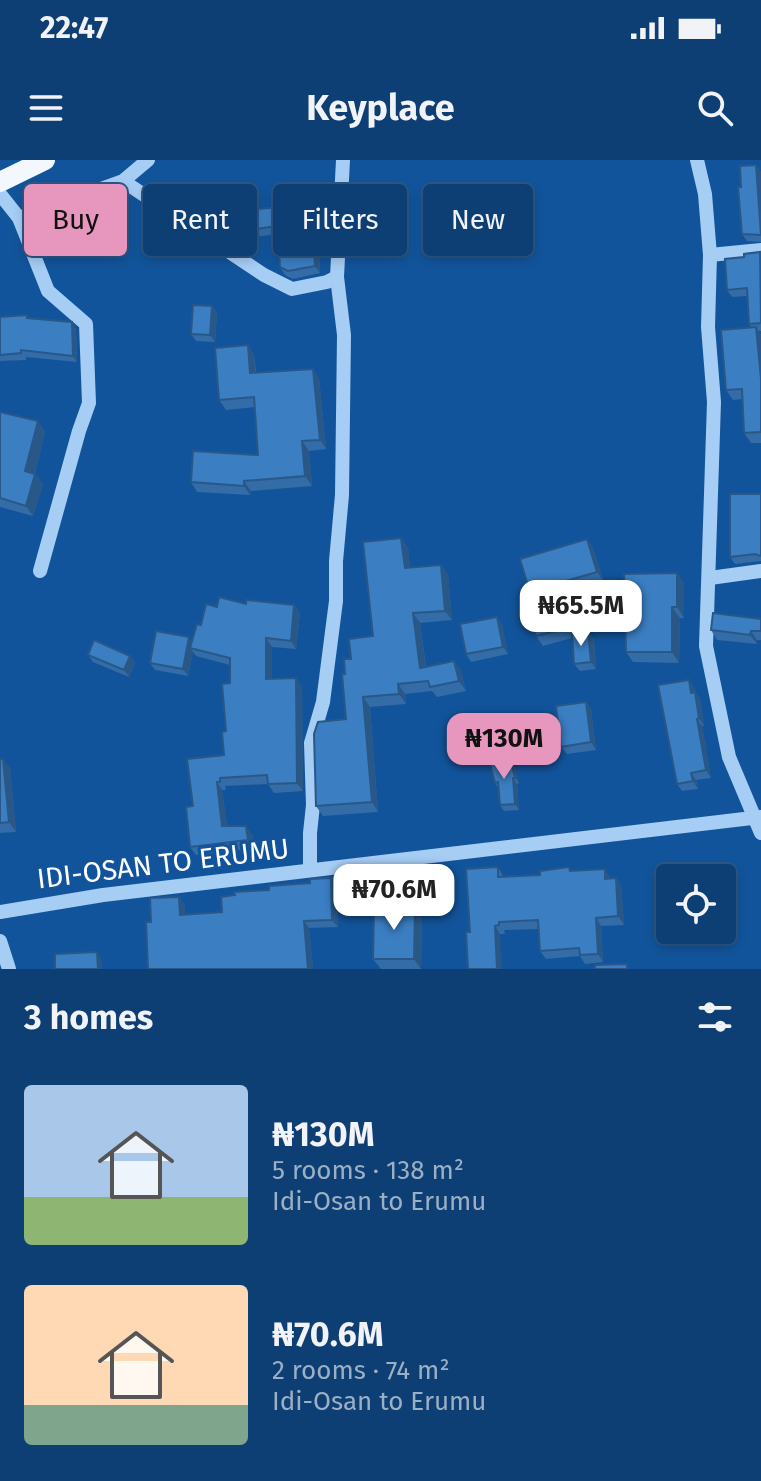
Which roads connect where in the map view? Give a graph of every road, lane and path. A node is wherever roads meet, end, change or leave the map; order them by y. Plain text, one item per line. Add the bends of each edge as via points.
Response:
1 (45, 160) edge
2 (148, 160) edge
3 (343, 160) edge
4 (697, 160) edge
5 (123, 181) junction
6 (0, 182) edge
7 (0, 194) edge
8 (19, 218) junction
9 (761, 250) edge
10 (710, 255) junction
11 (337, 277) junction
12 (40, 571) dead end
13 (761, 571) edge
14 (710, 578) junction
15 (758, 817) edge
16 (761, 833) edge
17 (310, 870) junction
18 (0, 912) edge
19 (0, 941) edge
20 (9, 969) edge

1 - 6 main road
2 - 5 street
3 - 11 street
4 - 10 street
5 - 8 street
5 - 11 street via 292,289
7 - 8 street
8 - 12 street via 48,291 86,324 87,339 89,403
9 - 10 street
10 - 14 street
11 - 17 street via 344,335 342,495 336,601 323,702 311,743
13 - 14 street
14 - 15 street via 706,646 715,698 729,757
15 - 16 street
15 - 17 street, IDI-OSAN TO ERUMU
17 - 18 street, IDI-OSAN TO ERUMU
19 - 20 street

